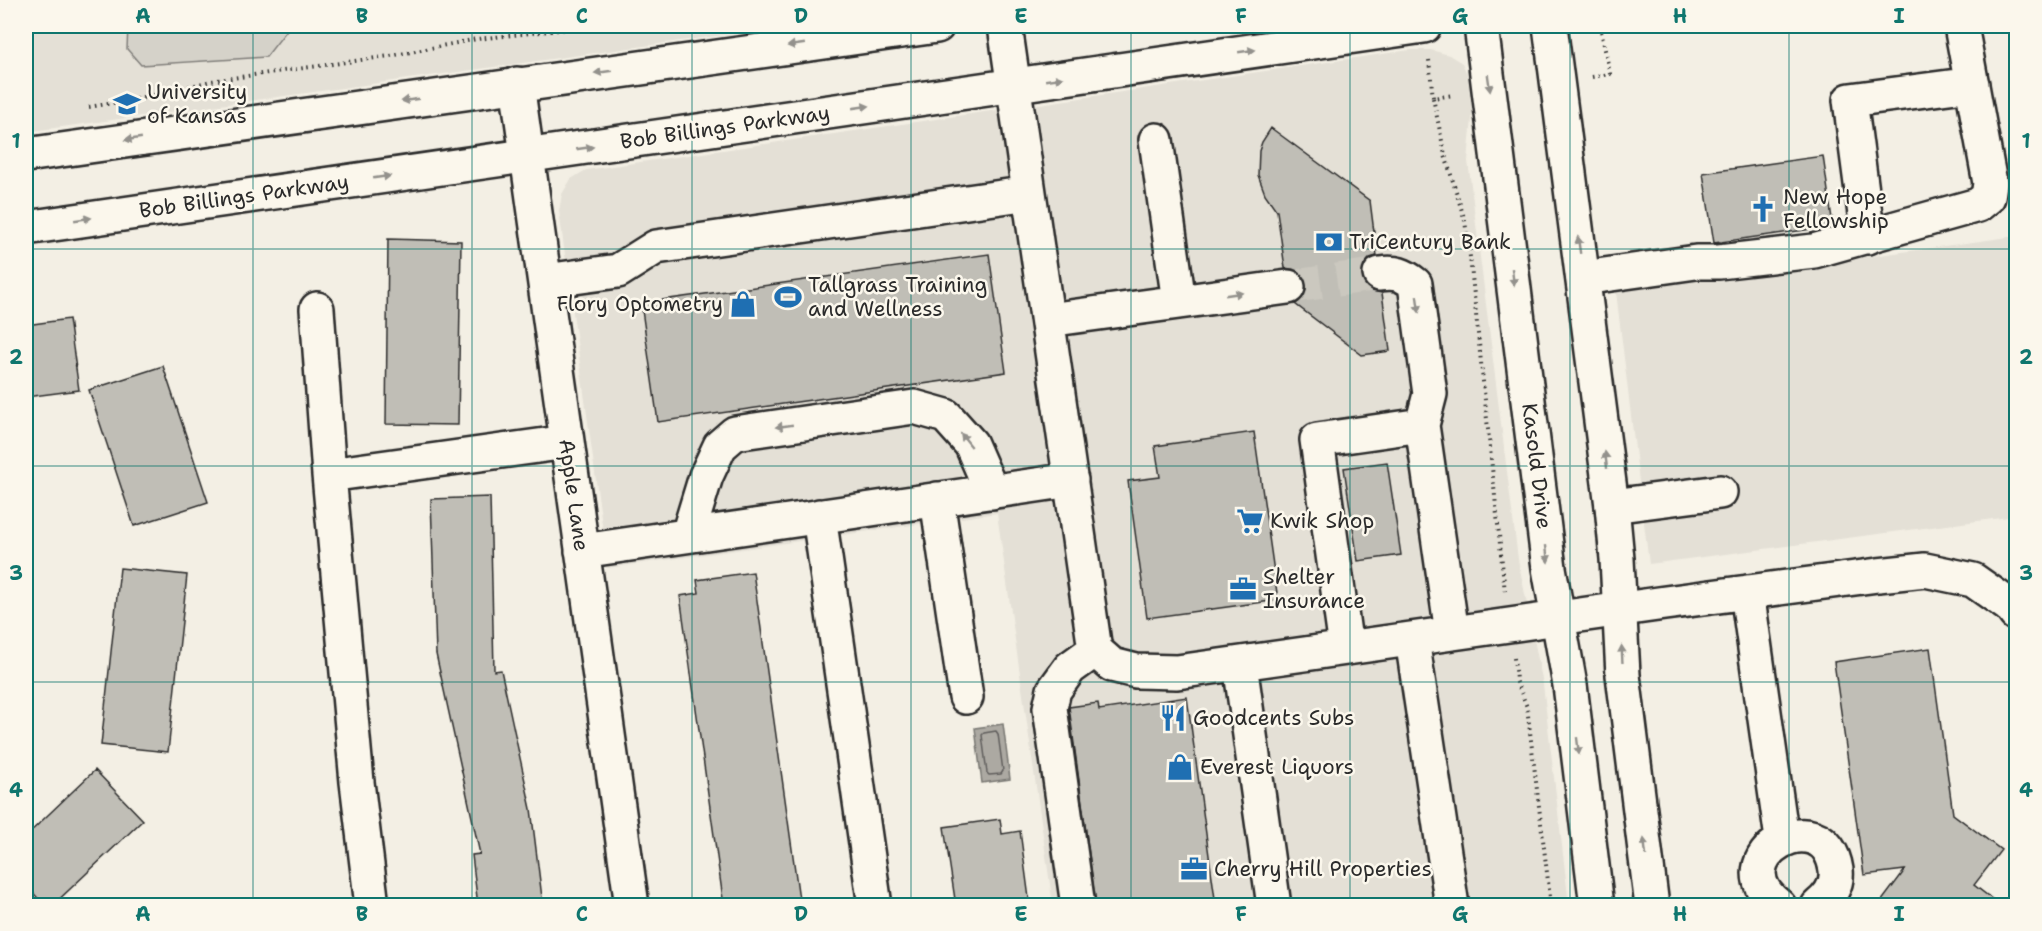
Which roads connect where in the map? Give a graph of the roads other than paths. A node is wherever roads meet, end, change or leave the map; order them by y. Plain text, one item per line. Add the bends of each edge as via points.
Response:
1 (937, 26) edge
2 (1005, 26) edge
3 (1481, 26) edge
4 (1550, 26) edge
5 (1961, 26) edge
6 (1426, 40) edge
7 (517, 84) junction
8 (1972, 84) junction
9 (1014, 85) junction
10 (1156, 140) dead end
11 (26, 155) edge
12 (527, 156) junction
13 (1029, 193) junction
14 (26, 228) edge
15 (1868, 237) junction
16 (1380, 274) tunnel mouth
17 (1583, 278) junction
18 (545, 281) junction
19 (1288, 287) tunnel mouth
20 (1179, 302) junction
21 (317, 309) dead end
22 (1048, 321) junction
23 (1422, 425) junction
24 (567, 442) junction
25 (329, 475) junction
26 (1071, 480) junction
27 (992, 492) junction
28 (1720, 492) dead end
29 (937, 499) junction
30 (1611, 506) junction
31 (819, 516) junction
32 (688, 536) junction
33 (582, 551) junction
34 (1747, 592) junction
35 (1620, 610) junction
36 (2016, 614) edge
37 (1558, 618) junction
38 (1452, 633) junction
39 (1412, 639) junction
40 (1346, 648) junction
41 (1095, 650) junction
42 (1240, 664) junction
43 (966, 697) dead end
44 (1782, 839) junction
45 (372, 906) edge
46 (632, 906) edge
47 (875, 906) edge
48 (1078, 906) edge
49 (1274, 906) edge
50 (1452, 906) edge
51 (1597, 906) edge
52 (1652, 906) edge
53 (1779, 906) edge
54 (1818, 906) edge

1 -> 7 main road
2 - 9 main road
3 -> 37 main road, Kasold Drive
17 -> 4 main road
5 - 8 main road
9 -> 6 main road, Bob Billings Parkway
7 -> 11 main road
7 - 12 main road, Apple Lane
8 - 15 main road via 1990,183 1988,197 1978,205
8 - 15 main road via 1850,100
12 -> 9 main road, Bob Billings Parkway
9 - 13 main road
10 - 20 main road
14 -> 12 main road, Bob Billings Parkway
12 - 18 main road, Apple Lane
13 - 18 main road via 656,247 618,271
13 - 22 main road
15 - 17 main road via 1814,252 1696,262
16 -> 23 main road via 1395,272 1415,284 1430,394
30 -> 17 main road
18 - 24 main road, Apple Lane
20 -> 19 main road
20 - 22 main road
21 - 25 main road
22 - 26 main road
23 - 38 main road
23 - 40 main road via 1317,440
24 - 25 main road
24 - 33 main road, Apple Lane
25 - 45 main road
26 - 27 main road
26 - 41 main road
27 - 29 main road
27 -> 32 main road via 971,444 946,416 914,407 735,433 720,446
28 - 30 main road
29 - 31 main road
29 - 43 main road
30 - 35 main road
31 - 32 main road
31 - 47 main road
32 - 33 main road
33 - 46 main road, Apple Lane
34 - 35 main road
34 - 36 main road via 1925,570 1973,580
34 - 44 main road
35 - 37 main road
52 -> 35 main road via 1623,675
37 - 38 main road
37 -> 51 main road, Kasold Drive
38 - 39 main road
39 - 40 main road
39 - 50 main road
40 - 42 main road
41 - 42 main road via 1112,665 1136,671 1177,672
41 - 48 main road via 1070,668 1054,690 1050,708
42 - 49 main road
44 - 53 main road via 1771,846 1760,867 1764,890
44 - 54 main road via 1808,837 1829,851 1836,876 1833,888

